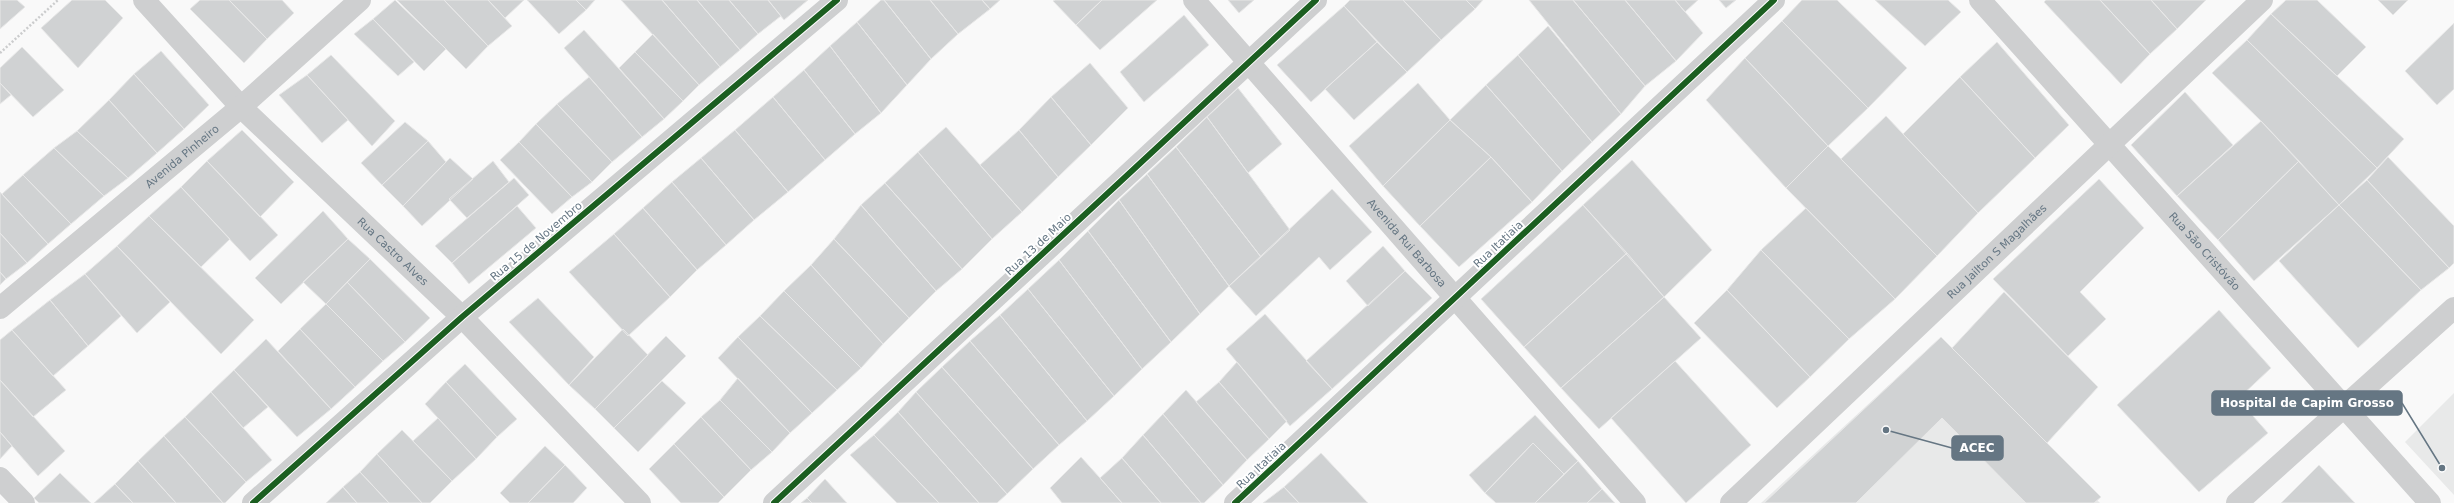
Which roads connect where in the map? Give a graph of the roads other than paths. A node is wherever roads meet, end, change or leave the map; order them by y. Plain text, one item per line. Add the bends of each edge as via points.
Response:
1 (144, 0) edge
2 (360, 0) edge
3 (837, 0) edge
4 (1194, 0) edge
5 (1316, 0) edge
6 (1774, 0) edge
7 (1980, 0) edge
8 (2262, 0) edge
9 (1247, 63) junction
10 (241, 107) junction
11 (2110, 144) junction
12 (1454, 298) junction
13 (0, 308) edge
14 (2454, 308) edge
15 (462, 317) junction
16 (2344, 407) junction
17 (0, 478) edge
18 (24, 503) edge
19 (253, 503) edge
20 (640, 503) edge
21 (774, 503) edge
22 (1235, 503) edge
23 (1635, 503) edge
24 (1731, 503) edge
25 (2238, 503) edge
26 (2430, 503) edge

1 - 10 street, Rua Castro Alves
2 - 10 street, Avenida Pinheiro
3 - 15 street, Rua 15 de Novembro
4 - 9 street, Avenida Rui Barbosa
5 - 9 street, Rua 13 de Maio
6 - 12 street, Rua Itatiaia
7 - 11 street, Rua São Cristóvão
8 - 11 street, Rua Jailton S Magalhães
9 - 12 street, Avenida Rui Barbosa
9 - 21 street, Rua 13 de Maio
10 - 13 street, Avenida Pinheiro
10 - 15 street, Rua Castro Alves
11 - 16 street, Rua São Cristóvão
11 - 24 street, Rua Jailton S Magalhães
12 - 22 street, Rua Itatiaia
12 - 23 street, Avenida Rui Barbosa
14 - 16 street
15 - 19 street, Rua 15 de Novembro
15 - 20 street, Rua Castro Alves
16 - 25 street
16 - 26 street, Rua São Cristóvão
17 - 18 street

